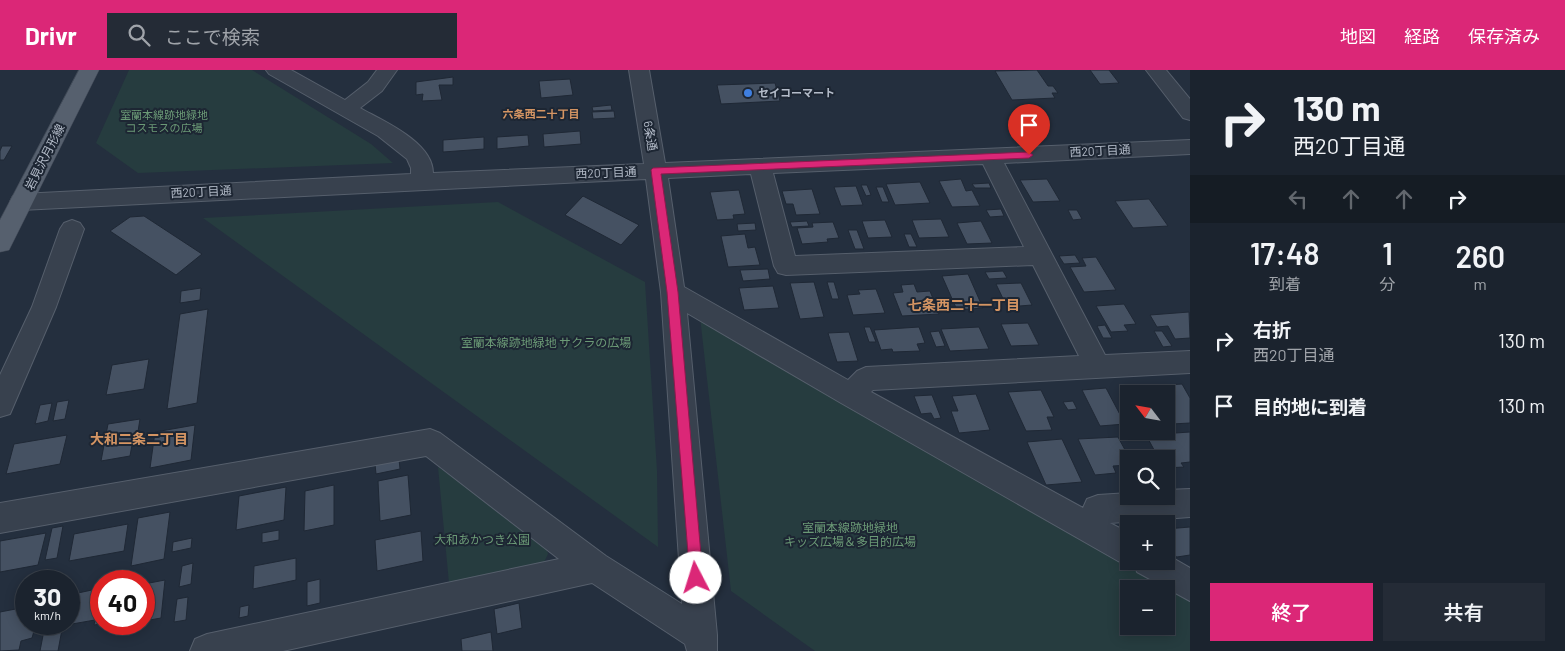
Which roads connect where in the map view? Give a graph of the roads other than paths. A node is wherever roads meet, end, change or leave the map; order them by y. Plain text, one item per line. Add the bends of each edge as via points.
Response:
1 (89, 70) edge
2 (276, 70) edge
3 (387, 70) edge
4 (639, 70) edge
5 (1156, 70) edge
6 (346, 109) junction
7 (1190, 113) edge
8 (1190, 147) edge
9 (990, 157) junction
10 (760, 167) junction
11 (656, 170) junction
12 (422, 181) junction
13 (15, 199) edge
14 (72, 229) dead end
15 (0, 243) edge
16 (1041, 255) junction
17 (673, 292) junction
18 (1190, 362) edge
19 (1098, 367) junction
20 (851, 396) junction
21 (0, 405) edge
22 (1190, 503) edge
23 (0, 518) edge
24 (1092, 529) junction
25 (1120, 545) edge
26 (595, 567) junction
27 (1164, 570) edge
28 (1190, 585) edge
29 (702, 643) edge
30 (207, 651) edge

1 - 13 main road, 岩見沢月形線
2 - 6 street
3 - 6 street via 375,86
4 - 11 street, 6条通
5 - 7 street
6 - 12 street via 416,154 422,168
8 - 9 street, 西20丁目通
9 - 10 street, 西20丁目通
9 - 16 street
10 - 11 street, 西20丁目通
10 - 16 street via 786,266
11 - 12 street, 西20丁目通
11 - 17 street, 6条通
12 - 13 street, 西20丁目通
13 - 15 main road, 岩見沢月形線
14 - 21 street via 44,307
16 - 19 street
17 - 20 street
17 - 29 street, 6条通
18 - 19 street
19 - 20 street via 866,379
20 - 24 street
22 - 24 street via 1098,509
23 - 26 street via 430,442
24 - 25 street
26 - 29 street
26 - 30 street
27 - 28 street

